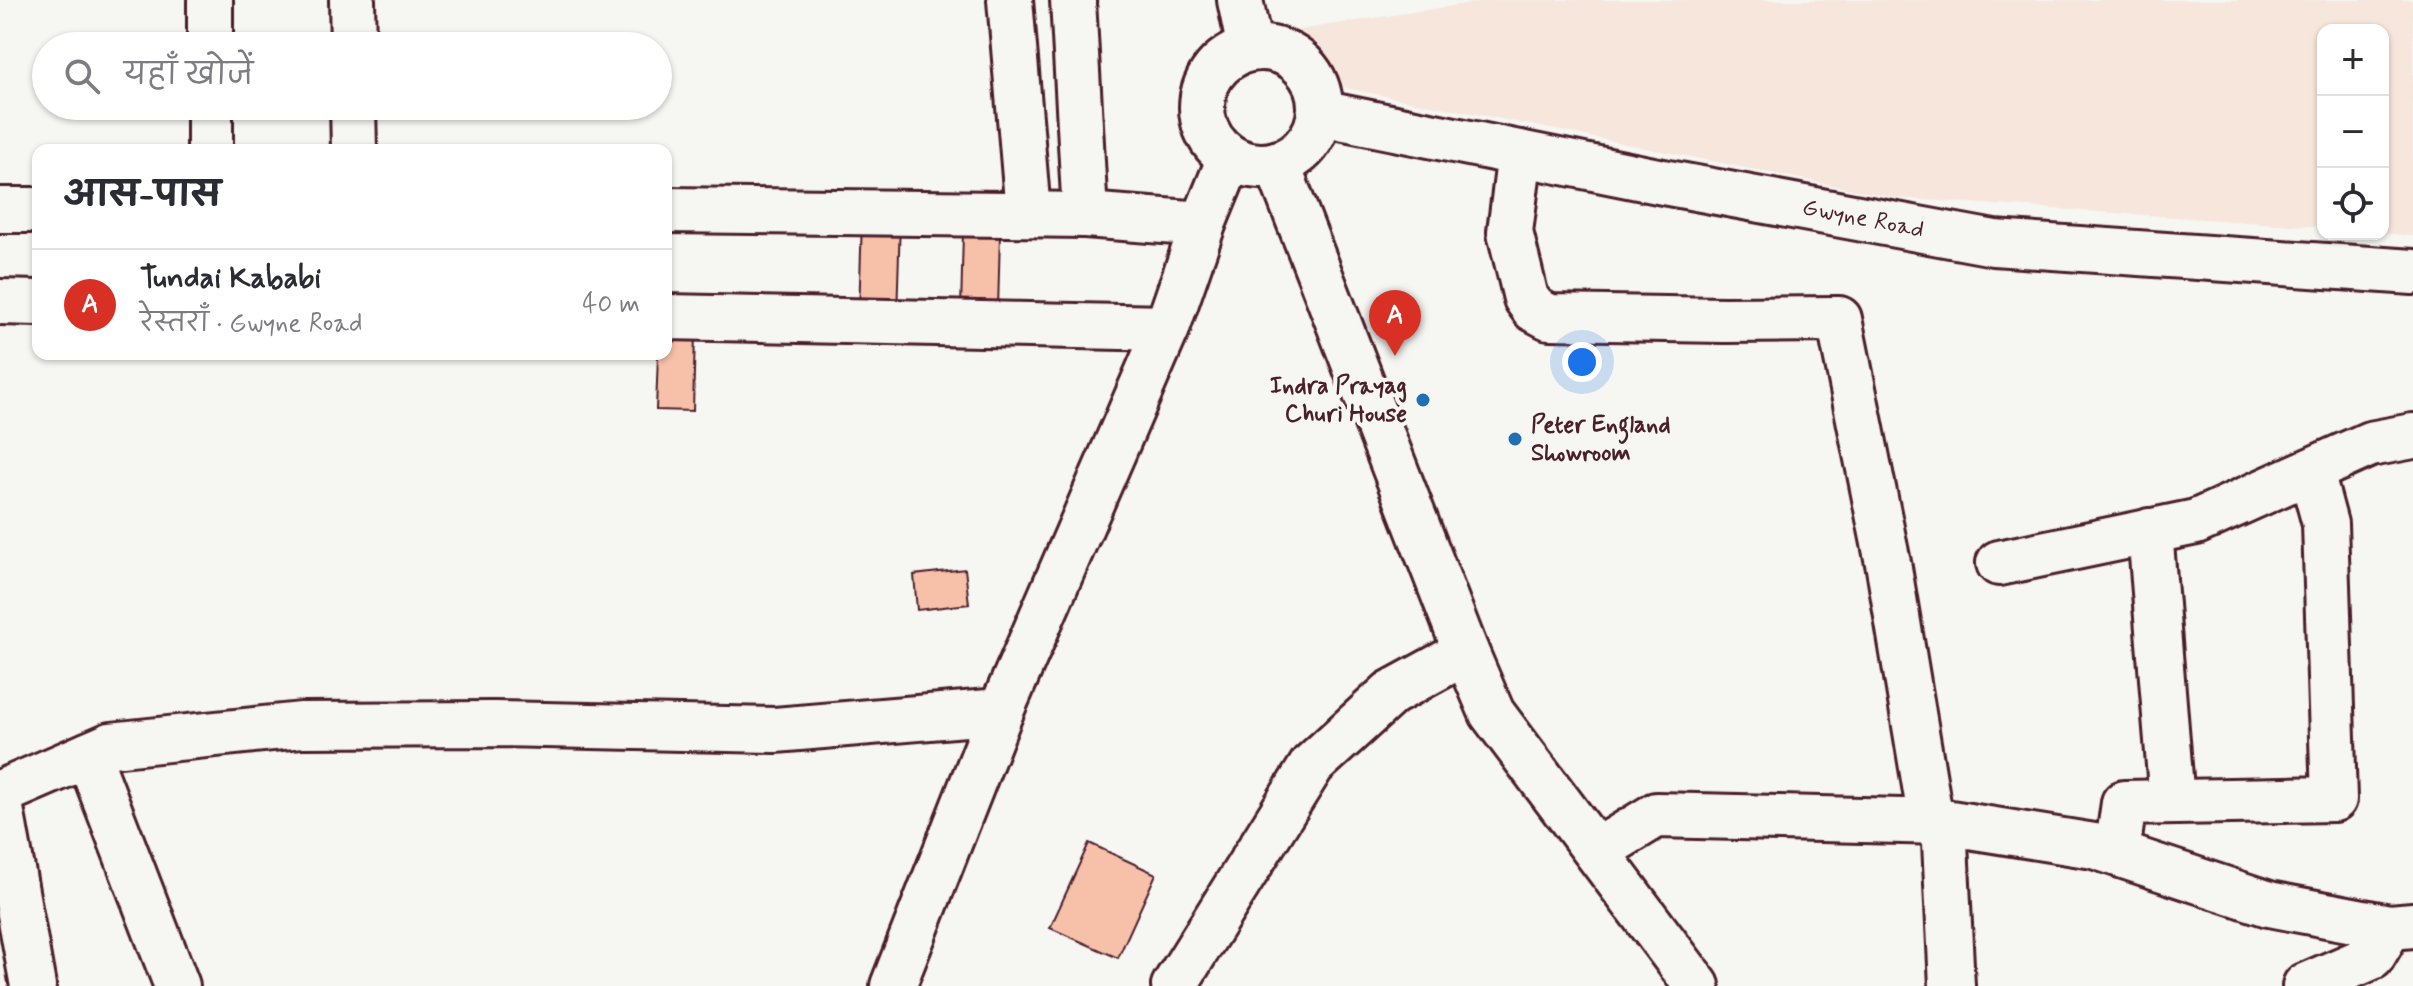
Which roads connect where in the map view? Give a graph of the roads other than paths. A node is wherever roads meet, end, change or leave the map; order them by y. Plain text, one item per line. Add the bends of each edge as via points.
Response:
1 (210, 0) edge
2 (352, 0) edge
3 (1010, 0) edge
4 (1073, 0) edge
5 (1240, 0) edge
6 (210, 32) edge
7 (353, 32) edge
8 (1250, 49) junction
9 (1320, 113) junction
10 (210, 120) edge
11 (353, 120) edge
12 (210, 144) edge
13 (354, 144) edge
14 (1520, 153) junction
15 (1230, 158) junction
16 (1277, 164) junction
17 (0, 210) edge
18 (32, 210) edge
19 (672, 210) edge
20 (1028, 213) junction
21 (1085, 215) junction
22 (1203, 224) junction
23 (2413, 272) edge
24 (0, 302) edge
25 (32, 303) edge
26 (672, 317) edge
27 (1167, 328) junction
28 (2413, 436) edge
29 (2311, 472) junction
30 (2150, 531) junction
31 (1999, 563) dead end
32 (1466, 652) junction
33 (1001, 711) junction
34 (88, 755) junction
35 (0, 793) edge
36 (2172, 802) junction
37 (0, 803) edge
38 (1938, 822) junction
39 (1597, 851) junction
40 (2117, 853) junction
41 (2402, 926) edge
42 (33, 986) edge
43 (177, 986) edge
44 (893, 986) edge
45 (1174, 986) edge
46 (1697, 986) edge
47 (1952, 986) edge
48 (2305, 986) edge

1 - 6 street
2 - 7 street
3 - 20 street
4 - 21 street
5 - 8 street
8 - 9 street via 1270,48 1305,66 1315,81
8 - 15 street via 1215,69 1201,107 1215,145
9 - 14 street, Gwyne Road
9 - 16 street via 1313,136 1301,151
10 - 12 street
11 - 13 street
14 - 23 street, Gwyne Road via 1994,243
14 - 38 street via 1510,232 1526,298 1541,313 1839,319
15 - 16 street via 1247,165
15 - 22 street
16 - 32 street
17 - 18 street
19 - 20 street
20 - 21 street
21 - 22 street
22 - 27 street
24 - 25 street
26 - 27 street
27 - 33 street
28 - 29 street via 2370,444
29 - 30 street via 2196,522
29 - 36 street via 2325,524 2334,799
30 - 31 street
30 - 36 street
32 - 39 street via 1492,713
32 - 45 street via 1391,693 1312,765
33 - 34 street via 775,730 302,725 111,745
33 - 44 street
34 - 35 street
34 - 43 street
36 - 40 street via 2124,803
37 - 42 street
38 - 39 street via 1656,815
38 - 40 street
38 - 47 street
39 - 46 street
40 - 41 street via 2269,904
41 - 48 street via 2372,957

